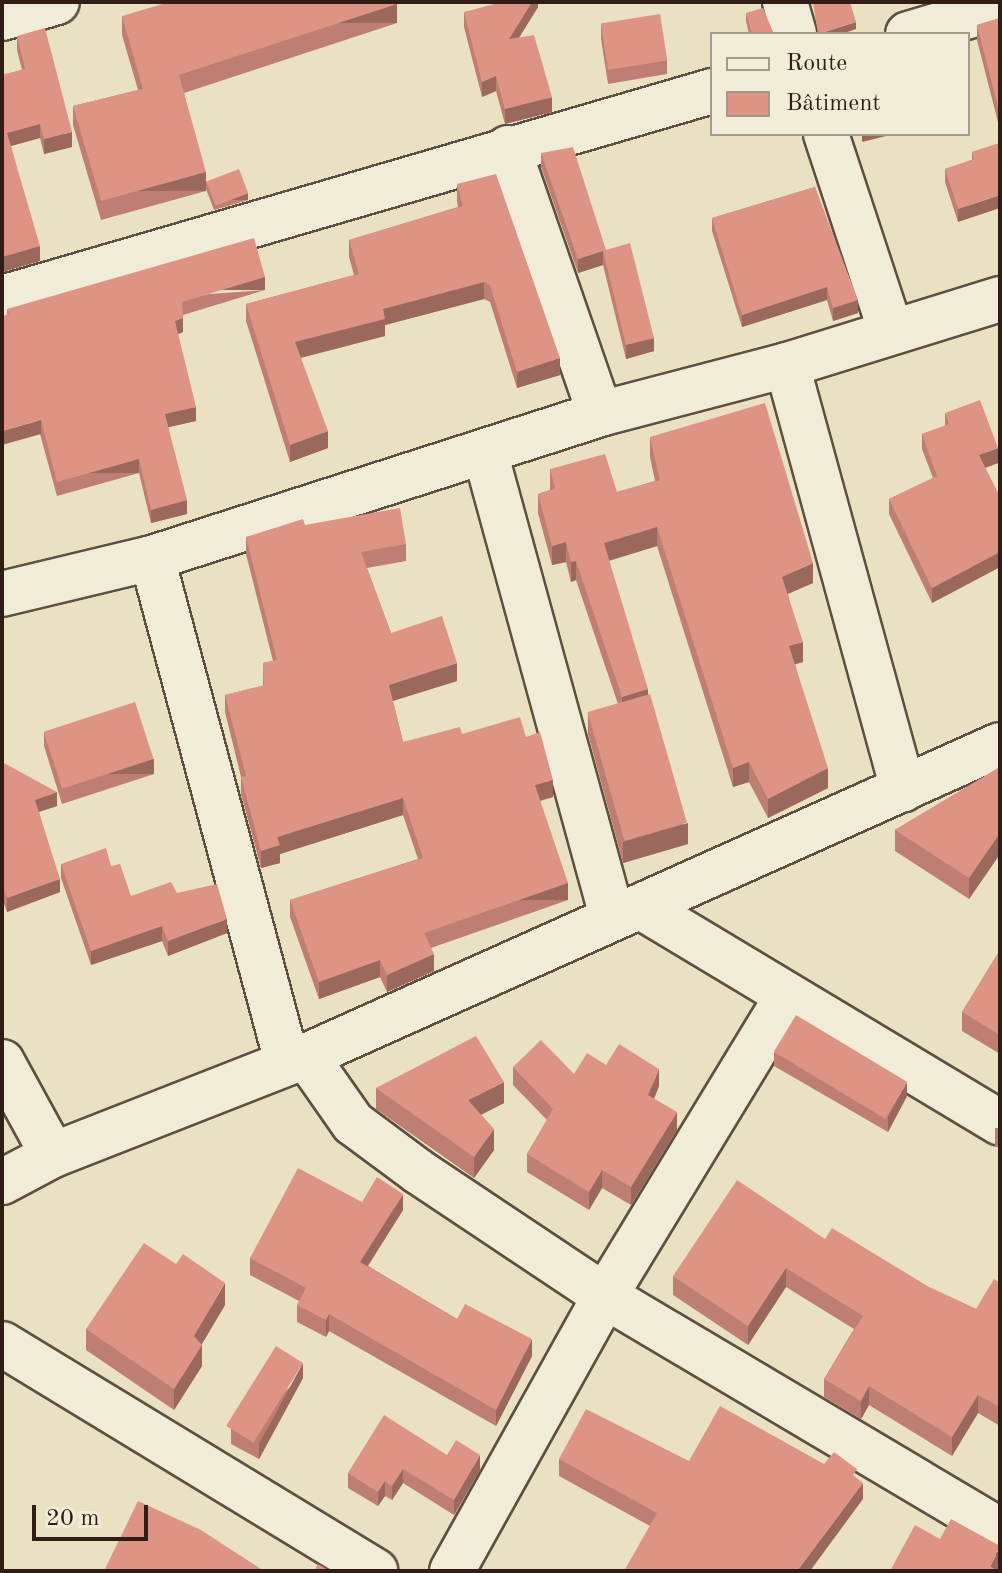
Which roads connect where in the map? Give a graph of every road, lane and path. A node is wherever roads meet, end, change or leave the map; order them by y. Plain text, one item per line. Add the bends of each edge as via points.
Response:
1 (57, 2) edge
2 (785, 2) edge
3 (1000, 7) edge
4 (2, 18) edge
5 (793, 32) edge
6 (915, 32) edge
7 (710, 92) edge
8 (827, 136) edge
9 (508, 148) junction
10 (2, 298) edge
11 (1000, 299) edge
12 (891, 332) junction
13 (787, 365) junction
14 (600, 414) junction
15 (485, 452) junction
16 (152, 558) junction
17 (2, 594) edge
18 (1000, 745) edge
19 (903, 789) junction
20 (627, 912) junction
21 (787, 997) junction
22 (297, 1059) junction
23 (2, 1062) edge
24 (1000, 1123) edge
25 (53, 1155) junction
26 (2, 1182) edge
27 (605, 1296) junction
28 (2, 1344) edge
29 (1000, 1531) edge
30 (375, 1571) edge
31 (452, 1571) edge

1 - 4 street
2 - 5 street
3 - 6 street
7 - 9 street
8 - 12 street
9 - 10 street
9 - 14 street
11 - 12 street
12 - 13 street
13 - 14 street
13 - 19 street
14 - 15 street
15 - 16 street
15 - 20 street
16 - 17 street
16 - 22 street
18 - 19 street
19 - 20 street
20 - 21 street
20 - 22 street
21 - 24 street
21 - 27 street
22 - 25 street
22 - 27 street via 353,1123
23 - 25 street
25 - 26 street
27 - 29 street
27 - 31 street
28 - 30 street

